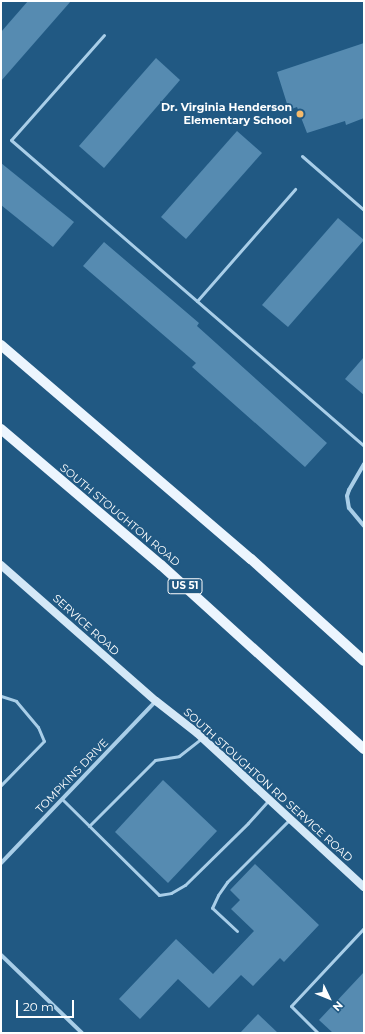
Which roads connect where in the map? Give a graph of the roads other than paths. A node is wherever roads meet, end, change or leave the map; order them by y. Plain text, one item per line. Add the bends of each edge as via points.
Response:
1 (104, 35) dead end
2 (302, 156) dead end
3 (295, 189) dead end
4 (364, 210) edge
5 (197, 301) junction
6 (1, 345) edge
7 (1, 429) edge
8 (364, 446) edge
9 (364, 464) edge
10 (364, 526) edge
11 (1, 565) edge
12 (364, 662) edge
13 (1, 696) edge
14 (156, 702) junction
15 (202, 738) junction
16 (364, 749) edge
17 (1, 785) edge
18 (62, 799) junction
19 (269, 800) junction
20 (290, 819) junction
21 (89, 826) junction
22 (1, 863) edge
23 (364, 887) edge
24 (364, 928) edge
25 (237, 931) dead end
26 (1, 955) edge
27 (82, 1033) edge
28 (318, 1033) edge

1 - 5 lane via 12,140
2 - 4 lane
3 - 5 lane
5 - 8 lane
6 - 12 main road via 246,554
7 - 16 main road, SOUTH STOUGHTON ROAD / US 51 via 161,565
9 - 10 street via 349,490 348,502 353,514
11 - 14 street, SERVICE ROAD
13 - 17 lane via 16,701 38,727 44,741
14 - 15 street, SOUTH STOUGHTON RD SERVICE ROAD
14 - 18 street, TOMPKINS DRIVE
15 - 19 street, SOUTH STOUGHTON RD SERVICE ROAD
15 - 21 lane via 179,756 155,760
18 - 21 lane
18 - 22 street, TOMPKINS DRIVE
19 - 20 street, SOUTH STOUGHTON RD SERVICE ROAD
19 - 21 lane via 185,885 171,893 159,895
20 - 23 street, SOUTH STOUGHTON RD SERVICE ROAD
20 - 25 lane via 227,882 218,895 212,908
24 - 28 lane via 291,1006
26 - 27 street

